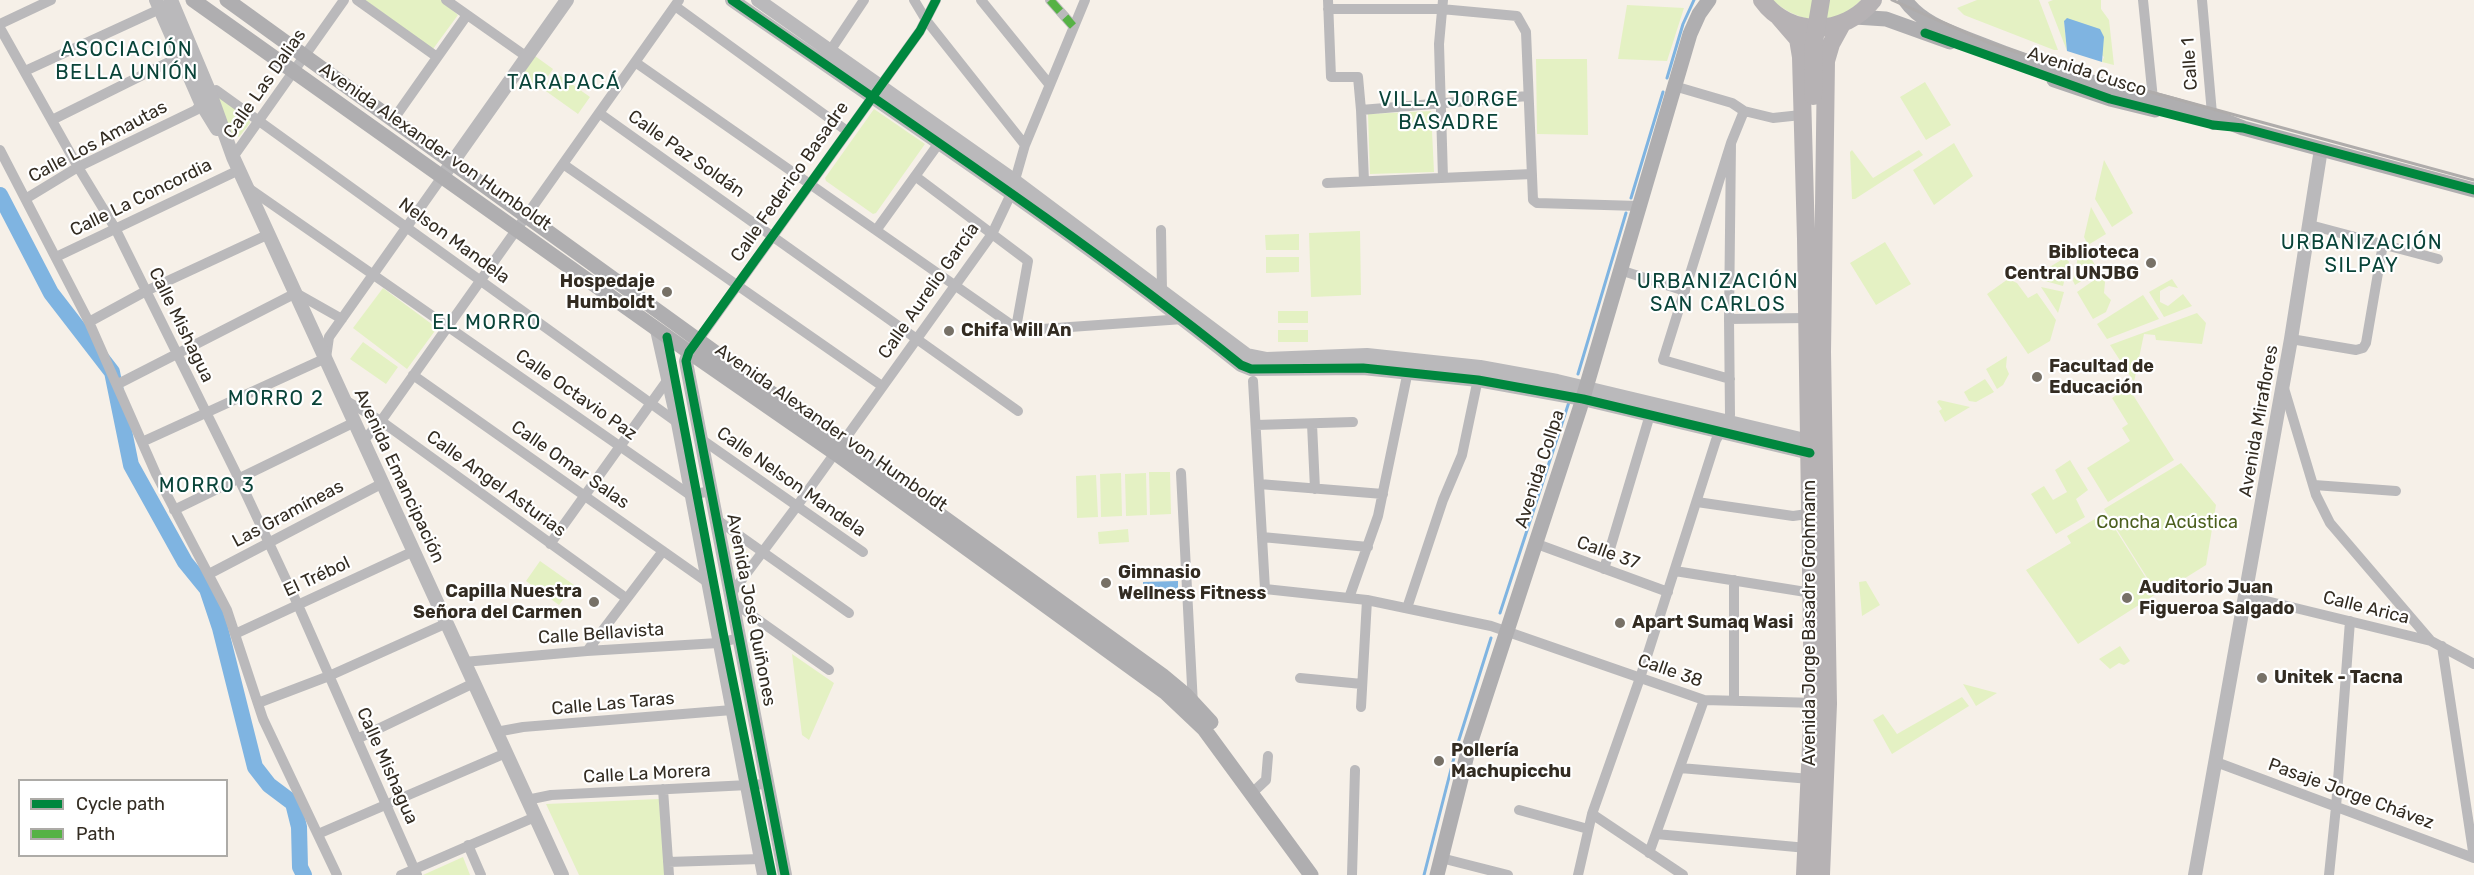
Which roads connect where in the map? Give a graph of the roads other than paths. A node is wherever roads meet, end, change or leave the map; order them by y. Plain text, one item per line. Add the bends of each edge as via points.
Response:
1 (51, 0) edge
2 (193, 0) edge
3 (227, 0) edge
4 (344, 0) edge
5 (357, 0) edge
6 (446, 0) edge
7 (567, 0) edge
8 (732, 0) edge
9 (864, 0) edge
10 (914, 0) edge
11 (936, 0) edge
12 (981, 0) edge
13 (1050, 0) edge
14 (1085, 0) edge
15 (1821, 0) edge
16 (1873, 0) edge
17 (1905, 0) edge
18 (2143, 0) edge
19 (2202, 0) edge
20 (761, 1) edge
21 (1708, 2) edge
22 (1760, 2) edge
23 (162, 3) edge
24 (677, 3) edge
25 (1328, 5) edge
26 (1442, 5) edge
27 (467, 15) junction
28 (1779, 17) junction
29 (926, 20) junction
30 (1848, 21) junction
31 (0, 26) edge
32 (1073, 27) junction
33 (830, 51) junction
34 (181, 56) junction
35 (304, 56) junction
36 (437, 57) junction
37 (527, 57) junction
38 (635, 62) junction
39 (25, 71) junction
40 (294, 71) junction
41 (1049, 84) junction
42 (1674, 86) junction
43 (876, 91) junction
44 (1528, 96) junction
45 (206, 98) junction
46 (2152, 99) junction
47 (1439, 105) junction
48 (1361, 110) junction
49 (1744, 111) junction
50 (599, 113) junction
51 (1801, 116) junction
52 (52, 120) junction
53 (393, 120) junction
54 (2212, 120) junction
55 (259, 121) junction
56 (847, 131) junction
57 (939, 143) junction
58 (1731, 143) junction
59 (1025, 145) junction
60 (2321, 149) junction
61 (0, 150) edge
62 (453, 162) junction
63 (236, 163) junction
64 (563, 164) junction
65 (78, 167) junction
66 (1532, 174) junction
67 (915, 176) junction
68 (442, 177) junction
69 (1443, 178) junction
70 (1364, 181) junction
71 (810, 182) junction
72 (1327, 183) dead end
73 (247, 187) junction
74 (1013, 188) junction
75 (2474, 190) edge
76 (27, 198) junction
77 (1638, 206) junction
78 (527, 214) junction
79 (2310, 225) junction
80 (407, 227) junction
81 (115, 228) junction
82 (517, 229) junction
83 (877, 230) junction
84 (1161, 230) dead end
85 (269, 234) junction
86 (992, 234) junction
87 (773, 236) junction
88 (1815, 236) junction
89 (2383, 244) junction
90 (56, 257) junction
91 (2438, 259) dead end
92 (1620, 270) junction
93 (373, 274) junction
94 (480, 280) junction
95 (737, 285) junction
96 (955, 286) junction
97 (146, 291) junction
98 (1685, 291) junction
99 (296, 293) junction
100 (1162, 297) junction
101 (1806, 318) junction
102 (342, 319) junction
103 (1183, 319) junction
104 (1729, 319) junction
105 (89, 322) junction
106 (448, 326) junction
107 (1016, 328) junction
108 (657, 330) junction
109 (699, 339) junction
110 (917, 339) junction
111 (2291, 339) junction
112 (689, 352) junction
113 (177, 354) junction
114 (326, 358) junction
115 (1409, 366) junction
116 (1479, 373) junction
117 (413, 375) junction
118 (669, 378) junction
119 (1730, 379) junction
120 (1253, 381) dead end
121 (118, 384) junction
122 (2283, 385) junction
123 (882, 386) junction
124 (1584, 394) junction
125 (345, 400) junction
126 (651, 403) junction
127 (1652, 410) junction
128 (1018, 411) dead end
129 (206, 412) junction
130 (381, 421) junction
131 (1353, 422) dead end
132 (355, 423) junction
133 (678, 423) junction
134 (1312, 424) junction
135 (1256, 425) junction
136 (1724, 428) junction
137 (701, 439) junction
138 (363, 441) junction
139 (142, 442) junction
140 (620, 446) junction
141 (1809, 447) junction
142 (838, 448) junction
143 (1181, 473) dead end
144 (239, 479) junction
145 (383, 483) junction
146 (1259, 484) junction
147 (2314, 485) junction
148 (1315, 489) junction
149 (711, 491) junction
150 (2396, 491) dead end
151 (1383, 494) junction
152 (690, 495) junction
153 (585, 496) junction
154 (1697, 502) junction
155 (797, 506) junction
156 (174, 510) junction
157 (1819, 513) junction
158 (716, 519) junction
159 (1263, 537) junction
160 (269, 542) junction
161 (550, 544) junction
162 (1537, 544) junction
163 (1368, 547) junction
164 (414, 551) junction
165 (663, 551) junction
166 (762, 552) junction
167 (863, 552) dead end
168 (1604, 569) junction
169 (1675, 571) junction
170 (209, 574) junction
171 (1734, 580) junction
172 (707, 582) junction
173 (1668, 592) junction
174 (1812, 593) junction
175 (2247, 596) junction
176 (627, 598) junction
177 (732, 598) junction
178 (1349, 598) junction
179 (1366, 600) junction
180 (298, 604) junction
181 (1407, 608) junction
182 (849, 613) dead end
183 (2350, 621) junction
184 (447, 623) junction
185 (1508, 632) junction
186 (235, 634) junction
187 (739, 638) junction
188 (718, 643) junction
189 (2436, 643) junction
190 (587, 651) junction
191 (464, 662) junction
192 (2474, 664) edge
193 (829, 670) dead end
194 (329, 676) junction
195 (1300, 678) dead end
196 (1640, 678) junction
197 (474, 683) junction
198 (1362, 684) junction
199 (1704, 700) junction
200 (1734, 701) junction
201 (258, 703) junction
202 (1820, 703) junction
203 (1190, 707) junction
204 (1361, 707) dead end
205 (732, 710) junction
206 (496, 732) junction
207 (357, 739) junction
208 (506, 753) junction
209 (1268, 756) dead end
210 (2216, 762) junction
211 (1680, 768) junction
212 (1355, 770) dead end
213 (1810, 779) junction
214 (768, 784) junction
215 (746, 785) junction
216 (663, 789) junction
217 (1256, 790) junction
218 (527, 800) junction
219 (386, 805) junction
220 (2336, 807) junction
221 (1519, 810) dead end
222 (1592, 814) junction
223 (535, 817) junction
224 (1588, 830) junction
225 (318, 834) junction
226 (1656, 834) junction
227 (468, 845) junction
228 (1807, 848) junction
229 (1649, 853) junction
230 (1441, 858) junction
231 (2474, 858) edge
232 (760, 859) junction
233 (668, 862) junction
234 (416, 872) edge
235 (337, 875) edge
236 (401, 875) edge
237 (482, 875) edge
238 (562, 875) edge
239 (669, 875) edge
240 (764, 875) edge
241 (785, 875) edge
242 (1311, 875) edge
243 (1321, 875) edge
244 (1352, 875) edge
245 (1437, 875) edge
246 (1508, 875) edge
247 (1578, 875) edge
248 (1683, 875) edge
249 (1805, 875) edge
250 (1821, 875) edge
251 (2195, 875) edge
252 (2329, 875) edge

1 - 31 street
2 - 40 main road, Avenida Alexander von Humboldt
3 - 35 main road, Avenida Alexander von Humboldt
4 - 35 street, Calle Las Dalias
5 - 36 street
6 - 27 street
7 - 37 street
8 - 43 street
9 - 33 street
10 - 29 street
11 - 29 street, Calle Federico Basadre
12 - 41 street
13 - 32 street
14 - 32 street, Calle Aurelio García
15 - 88 highway, bridge via 1814,42
16 - 30 highway
17 - 46 main road, Avenida Cusco via 1931,23 1964,37 2035,64
18 - 46 street
19 - 54 street, Calle 1
20 - 33 street
21 - 42 main road, Avenida Collpa via 1690,34
22 - 28 highway
23 - 34 street, Avenida Emancipación
23 - 39 street
23 - 45 street, Avenida Emancipación
24 - 38 street
24 - 56 street
25 - 26 street
25 - 48 street via 1331,76 1358,77
26 - 44 street via 1517,16 1526,32
26 - 47 street
27 - 36 street
27 - 37 street
28 - 30 highway via 1816,29
28 - 51 highway, Avenida Jorge Basadre Grohmann via 1800,48
29 - 43 street, Calle Federico Basadre
29 - 59 street
30 - 54 main road, Avenida Cusco via 1886,19 2076,88
30 - 88 highway, Avenida Jorge Basadre Grohmann via 1831,44 1826,61
31 - 39 street, Calle Mishagua
32 - 41 street, Calle Aurelio García
33 - 43 street
34 - 45 street, Avenida Emancipación
34 - 52 street
35 - 40 street, Calle Las Dalias
35 - 53 main road, Avenida Alexander von Humboldt
36 - 53 street
37 - 62 street
38 - 50 street
38 - 71 street
39 - 52 street, Calle Mishagua
40 - 55 street, Calle Las Dalias
40 - 68 main road, Avenida Alexander von Humboldt
41 - 59 street, Calle Aurelio García
42 - 49 street via 1732,103
42 - 77 main road, Avenida Collpa
43 - 56 street, Calle Federico Basadre
43 - 57 street
43 - 74 street
44 - 47 street
44 - 66 street
45 - 55 street, Nelson Mandela via 216,90
45 - 63 street, Avenida Emancipación
45 - 65 street, Calle Los Amautas via 196,110
46 - 54 main road, Avenida Cusco
47 - 48 street
47 - 69 street
48 - 70 street
49 - 51 street via 1773,118
49 - 58 street
50 - 64 street
50 - 87 street, Calle Paz Soldán
51 - 88 highway, Avenida Jorge Basadre Grohmann
52 - 65 street, Calle Mishagua
53 - 62 main road, Avenida Alexander von Humboldt
54 - 60 main road, Avenida Cusco
55 - 63 street, Calle Las Dalias
55 - 80 street, Nelson Mandela
56 - 71 street, Calle Federico Basadre
57 - 67 street
57 - 74 street
58 - 98 street
58 - 104 street
59 - 74 street, Calle Aurelio García
60 - 75 main road, Avenida Cusco
60 - 79 street, Avenida Miraflores
61 - 76 street
62 - 68 street
62 - 78 main road, Avenida Alexander von Humboldt
63 - 73 street, Avenida Emancipación
63 - 81 street, Calle La Concordia
64 - 78 street
64 - 95 street
65 - 76 street, Calle Los Amautas
65 - 81 street, Calle Mishagua
66 - 69 street
66 - 77 street via 1532,198 1537,203
67 - 83 street
67 - 86 street
68 - 80 street
68 - 82 main road, Avenida Alexander von Humboldt
69 - 70 street
70 - 72 street
71 - 83 street
71 - 87 street, Calle Federico Basadre
73 - 85 street, Avenida Emancipación
73 - 93 street, Calle Octavio Paz
74 - 86 street, Calle Aurelio García
74 - 100 street
76 - 90 street
77 - 92 main road, Avenida Collpa
78 - 82 street
78 - 109 main road, Avenida Alexander von Humboldt
79 - 89 street
79 - 111 street, Avenida Miraflores
80 - 93 street
80 - 94 street, Nelson Mandela
81 - 90 street, Calle La Concordia
81 - 97 street, Calle Mishagua
82 - 94 street
82 - 108 main road, Avenida Alexander von Humboldt
83 - 96 street
84 - 100 street
85 - 97 street
85 - 99 street, Avenida Emancipación
86 - 96 street, Calle Aurelio García
86 - 107 street via 1028,261
87 - 95 street, Calle Federico Basadre
87 - 110 street, Calle Paz Soldán
88 - 101 highway, Avenida Jorge Basadre Grohmann
88 - 157 highway, Avenida Jorge Basadre Grohmann via 1822,352
89 - 91 street
89 - 111 street via 2363,348
90 - 105 street
92 - 98 street
92 - 124 main road, Avenida Collpa
93 - 102 street
93 - 106 street, Calle Octavio Paz
94 - 106 street
94 - 126 street, Nelson Mandela
95 - 109 street, Calle Federico Basadre
95 - 123 street
96 - 107 street
96 - 110 street, Calle Aurelio García
97 - 105 street
97 - 113 street, Calle Mishagua
98 - 119 street via 1663,360
99 - 102 street
99 - 113 street
99 - 114 street, Avenida Emancipación
100 - 103 street
100 - 115 street via 1256,358 1367,356
101 - 104 street
101 - 141 highway, Avenida Jorge Basadre Grohmann
102 - 114 street via 329,338
103 - 107 street
103 - 115 street via 1251,369
104 - 119 street
105 - 121 street
106 - 117 street
106 - 140 street, Calle Octavio Paz
108 - 112 main road, Avenida Alexander von Humboldt
108 - 118 street, Avenida José Quiñones
109 - 112 street, Calle Federico Basadre
109 - 142 main road, Avenida Alexander von Humboldt
110 - 123 street, Calle Aurelio García
110 - 128 street, Calle Paz Soldán
111 - 122 street, Avenida Miraflores
112 - 137 street, Avenida José Quiñones via 686,361
112 - 142 main road, Avenida Alexander von Humboldt
113 - 121 street
113 - 129 street, Calle Mishagua
114 - 125 street, Avenida Emancipación
114 - 129 street
115 - 116 street
115 - 151 street
116 - 124 street
116 - 181 street via 1462,455
117 - 130 street
117 - 153 street, Calle Omar Salas
118 - 126 street
118 - 133 street, Avenida José Quiñones
119 - 136 street via 1730,415
120 - 135 street
121 - 139 street
122 - 147 street
122 - 175 street, Avenida Miraflores
123 - 142 street, Calle Aurelio García
124 - 127 street
124 - 162 main road, Avenida Collpa
125 - 130 street, Calle Angel Asturias
125 - 132 street, Avenida Emancipación
126 - 133 street, Nelson Mandela
126 - 140 street
127 - 136 street
127 - 168 street
129 - 139 street
129 - 144 street, Calle Mishagua
130 - 138 street
130 - 161 street, Calle Angel Asturias
131 - 134 street
132 - 138 street, Avenida Emancipación
132 - 144 street
133 - 152 street, Avenida José Quiñones
134 - 135 street
134 - 148 street
135 - 146 street
136 - 141 street
136 - 154 street via 1716,440
137 - 149 street, Avenida José Quiñones
137 - 155 street, Calle Nelson Mandela
138 - 145 street, Avenida Emancipación
139 - 156 street
140 - 152 street, Calle Octavio Paz
140 - 153 street
141 - 157 highway, Avenida Jorge Basadre Grohmann
142 - 155 street, Calle Aurelio García
142 - 203 main road, Avenida Alexander von Humboldt
143 - 203 street
144 - 156 street
144 - 160 street, Calle Mishagua
145 - 160 street, Las Gramíneas
145 - 164 street, Avenida Emancipación
146 - 148 street
146 - 159 street
147 - 150 street
147 - 189 street via 2330,523
148 - 151 street
149 - 152 street
149 - 158 street, Avenida José Quiñones
151 - 163 street
152 - 172 street, Avenida José Quiñones
153 - 161 street
153 - 165 street, Calle Omar Salas
154 - 157 street via 1793,516
154 - 169 street
155 - 166 street, Calle Aurelio García
155 - 167 street, Calle Nelson Mandela
156 - 170 street
157 - 174 highway, Avenida Jorge Basadre Grohmann
157 - 202 highway, Avenida Jorge Basadre Grohmann
158 - 166 street
158 - 177 street, Avenida José Quiñones
159 - 163 street
159 - 178 street, Calle 38 via 1265,589
160 - 170 street, Las Gramíneas
160 - 180 street, Calle Mishagua
161 - 176 street, Calle Angel Asturias
162 - 168 street, Calle 37
162 - 185 main road, Avenida Collpa
163 - 178 street
164 - 180 street, El Trébol
164 - 184 street, Avenida Emancipación
165 - 172 street, Calle Omar Salas
165 - 176 street
166 - 177 street, Calle Aurelio García
166 - 182 street
168 - 173 street, Calle 37
169 - 171 street
169 - 173 street
170 - 186 street
171 - 174 street
171 - 200 street
172 - 188 street, Avenida José Quiñones
173 - 196 street
174 - 202 highway, Avenida Jorge Basadre Grohmann
175 - 183 street, Calle Arica
175 - 210 street, Avenida Miraflores
176 - 190 street
177 - 187 street, Avenida José Quiñones
177 - 193 street
178 - 179 street, Calle 38
179 - 181 street, Calle 38
179 - 198 street
180 - 186 street, El Trébol
180 - 194 street, Calle Mishagua
181 - 185 street, Calle 38
183 - 189 street, Calle Arica
183 - 220 street
184 - 191 street, Avenida Emancipación
184 - 194 street
185 - 196 street, Calle 38
185 - 230 main road, Avenida Collpa via 1469,747
186 - 201 street
187 - 188 street, Calle Bellavista
187 - 214 street, Avenida José Quiñones
188 - 190 street, Calle Bellavista
188 - 205 street, Avenida José Quiñones
189 - 192 street, Calle Arica
189 - 231 street
190 - 191 street, Calle Bellavista
191 - 197 street, Avenida Emancipación
194 - 201 street
194 - 207 street, Calle Mishagua
195 - 198 street
196 - 199 street, Calle 38
196 - 222 street
197 - 206 street, Avenida Emancipación
197 - 207 street
198 - 204 street
199 - 200 street, Calle 38
199 - 211 street
200 - 202 street, Calle 38
201 - 225 street
202 - 213 highway, Avenida Jorge Basadre Grohmann
202 - 250 highway, Avenida Jorge Basadre Grohmann
203 - 217 main road, Avenida Alexander von Humboldt
205 - 206 street, Calle Las Taras
205 - 215 street, Avenida José Quiñones
206 - 208 street, Avenida Emancipación
207 - 219 street, Calle Mishagua
208 - 218 street, Avenida Emancipación
208 - 219 street
209 - 217 street via 1266,780
210 - 220 street, Pasaje Jorge Chávez
210 - 251 street, Avenida Miraflores
211 - 213 street
211 - 226 street
212 - 244 street
213 - 228 highway, Avenida Jorge Basadre Grohmann
214 - 215 street, Calle La Morera
214 - 241 street, Avenida José Quiñones
215 - 216 street, Calle La Morera
215 - 232 street, Avenida José Quiñones
216 - 218 street, Calle La Morera via 551,795
216 - 233 street
217 - 242 main road, Avenida Alexander von Humboldt
217 - 243 main road, Avenida Alexander von Humboldt
218 - 223 street, Avenida Emancipación
219 - 225 street
219 - 234 street, Calle Mishagua
220 - 231 street, Pasaje Jorge Chávez
220 - 252 street
221 - 224 street
222 - 224 street
222 - 229 street
223 - 227 street
223 - 238 street, Avenida Emancipación
224 - 247 street
225 - 235 street
226 - 228 street
226 - 229 street
227 - 234 street
227 - 237 street
228 - 249 highway, Avenida Jorge Basadre Grohmann
229 - 248 street
230 - 245 main road, Avenida Collpa
230 - 246 street
232 - 233 street
232 - 240 street, Avenida José Quiñones
233 - 239 street
234 - 236 street

